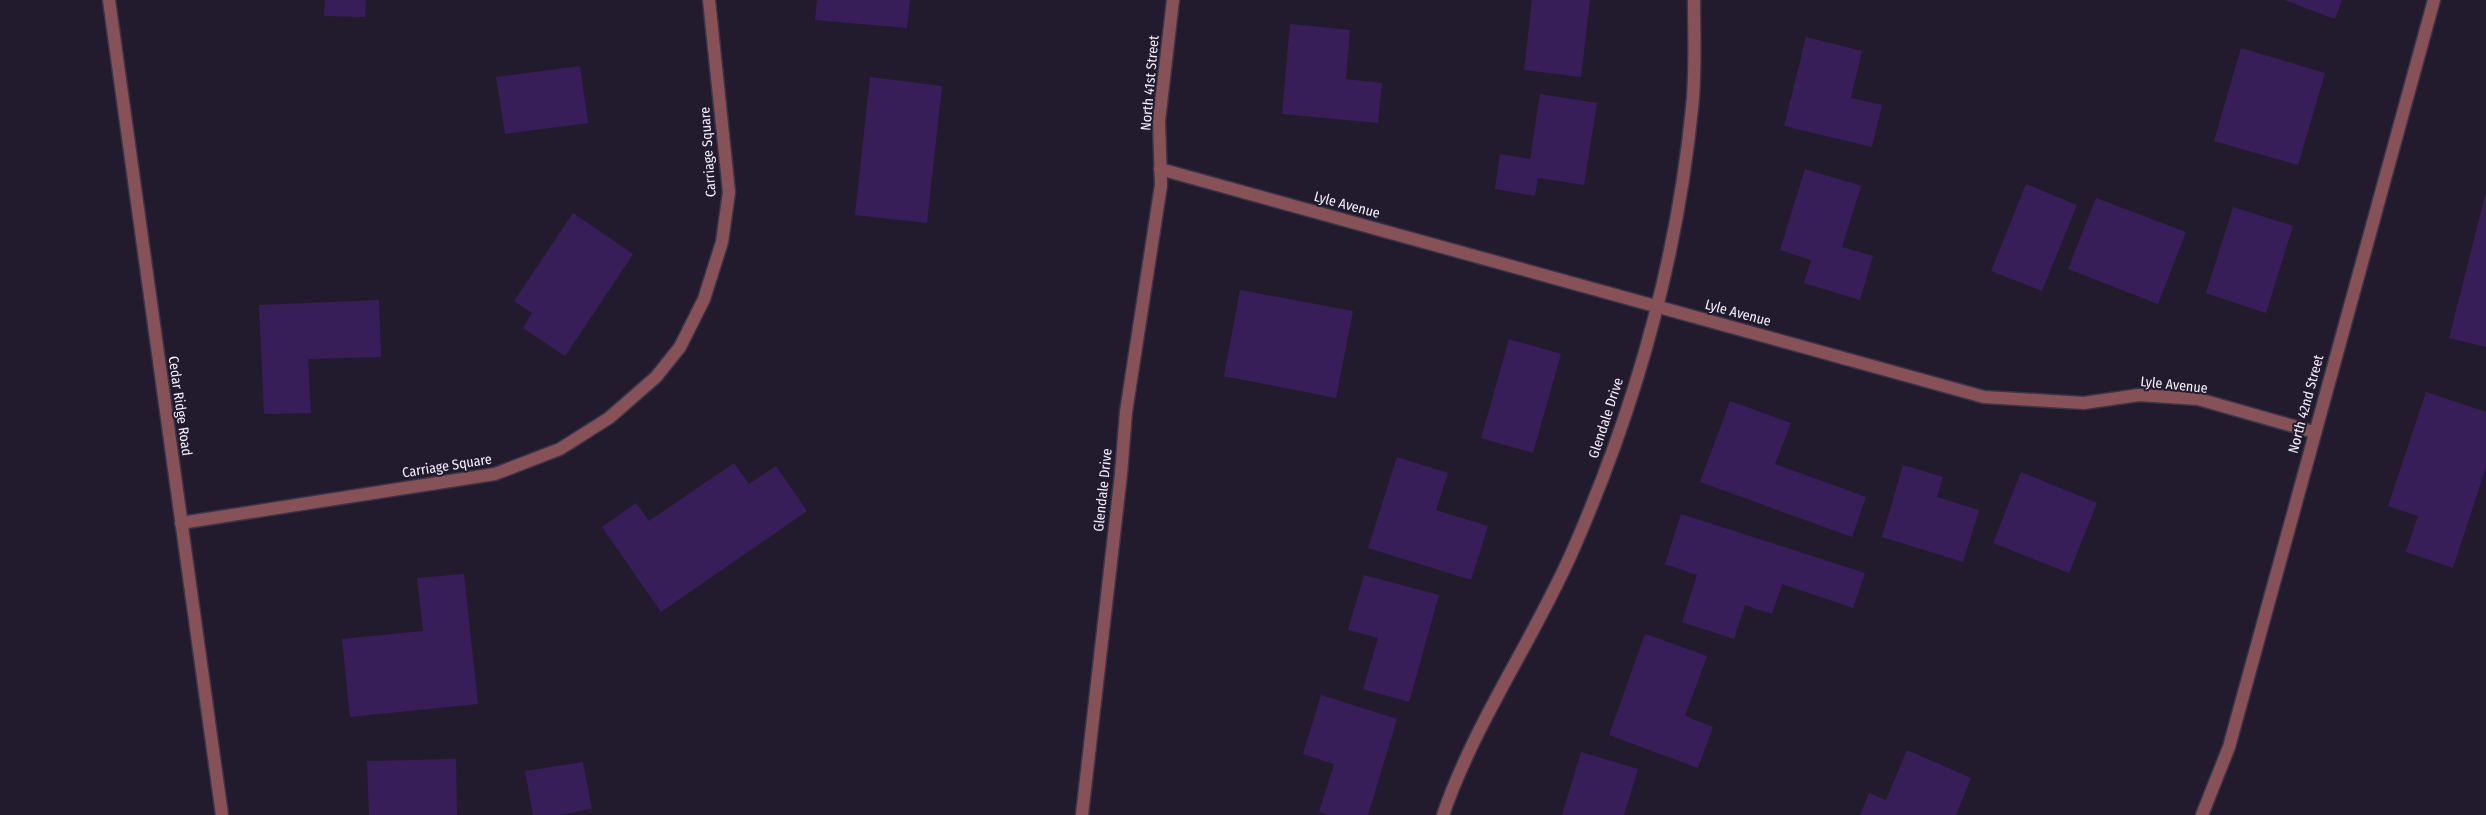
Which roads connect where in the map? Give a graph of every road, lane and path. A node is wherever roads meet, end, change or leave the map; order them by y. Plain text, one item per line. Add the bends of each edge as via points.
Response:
1 (109, 0) edge
2 (709, 0) edge
3 (1173, 0) edge
4 (1694, 0) edge
5 (2434, 0) edge
6 (1160, 169) junction
7 (1656, 306) junction
8 (2314, 432) junction
9 (181, 522) junction
10 (222, 815) edge
11 (1082, 815) edge
12 (1443, 815) edge
13 (2202, 815) edge

1 - 9 street, Cedar Ridge Road
2 - 9 street, Carriage Square via 728,201 722,242 704,299 680,347 656,377 608,418 560,449 495,474
3 - 6 street, North 41st Street via 1159,121
4 - 7 street, Glendale Drive via 1693,106 1669,260
5 - 8 street, North 42nd Street
6 - 7 street, Lyle Avenue
6 - 11 street, Glendale Drive via 1157,214 1126,412
7 - 8 street, Lyle Avenue via 1984,397 2084,403 2139,395 2198,400
7 - 12 street, Glendale Drive via 1619,434 1572,552 1458,772
8 - 13 street, North 42nd Street via 2228,747
9 - 10 street, Cedar Ridge Road

